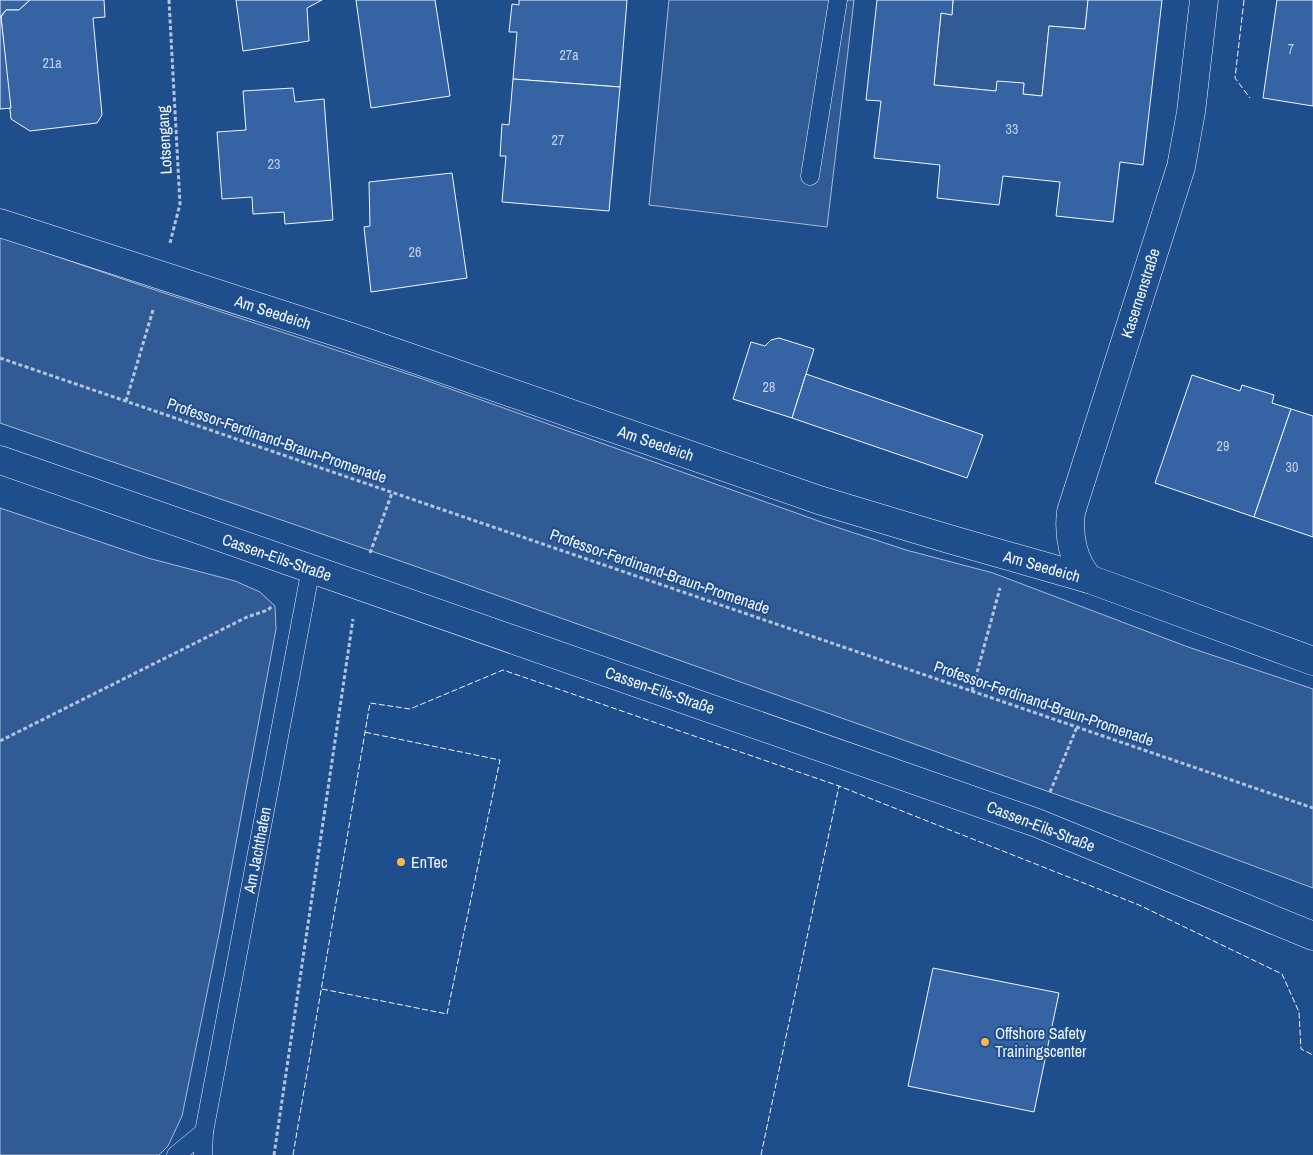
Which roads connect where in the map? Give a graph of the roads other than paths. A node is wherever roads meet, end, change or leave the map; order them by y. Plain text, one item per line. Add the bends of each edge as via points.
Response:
1 (838, 0) edge
2 (1204, 0) edge
3 (810, 176) dead end
4 (0, 223) edge
5 (0, 460) edge
6 (311, 568) junction
7 (1089, 579) junction
8 (1313, 661) edge
9 (1313, 936) edge
10 (204, 1132) junction
11 (176, 1155) edge
12 (203, 1155) edge

1 - 3 lane
2 - 7 street, Kasernenstraße via 1181,167 1071,512 1077,562
4 - 7 street, Am Seedeich via 351,337 819,500
5 - 6 street, Cassen-Eils-Straße
6 - 9 street, Cassen-Eils-Straße via 1037,822
6 - 10 lane, Am Jachthafen
7 - 8 street, Am Seedeich
10 - 11 lane
10 - 12 lane, Am Jachthafen

